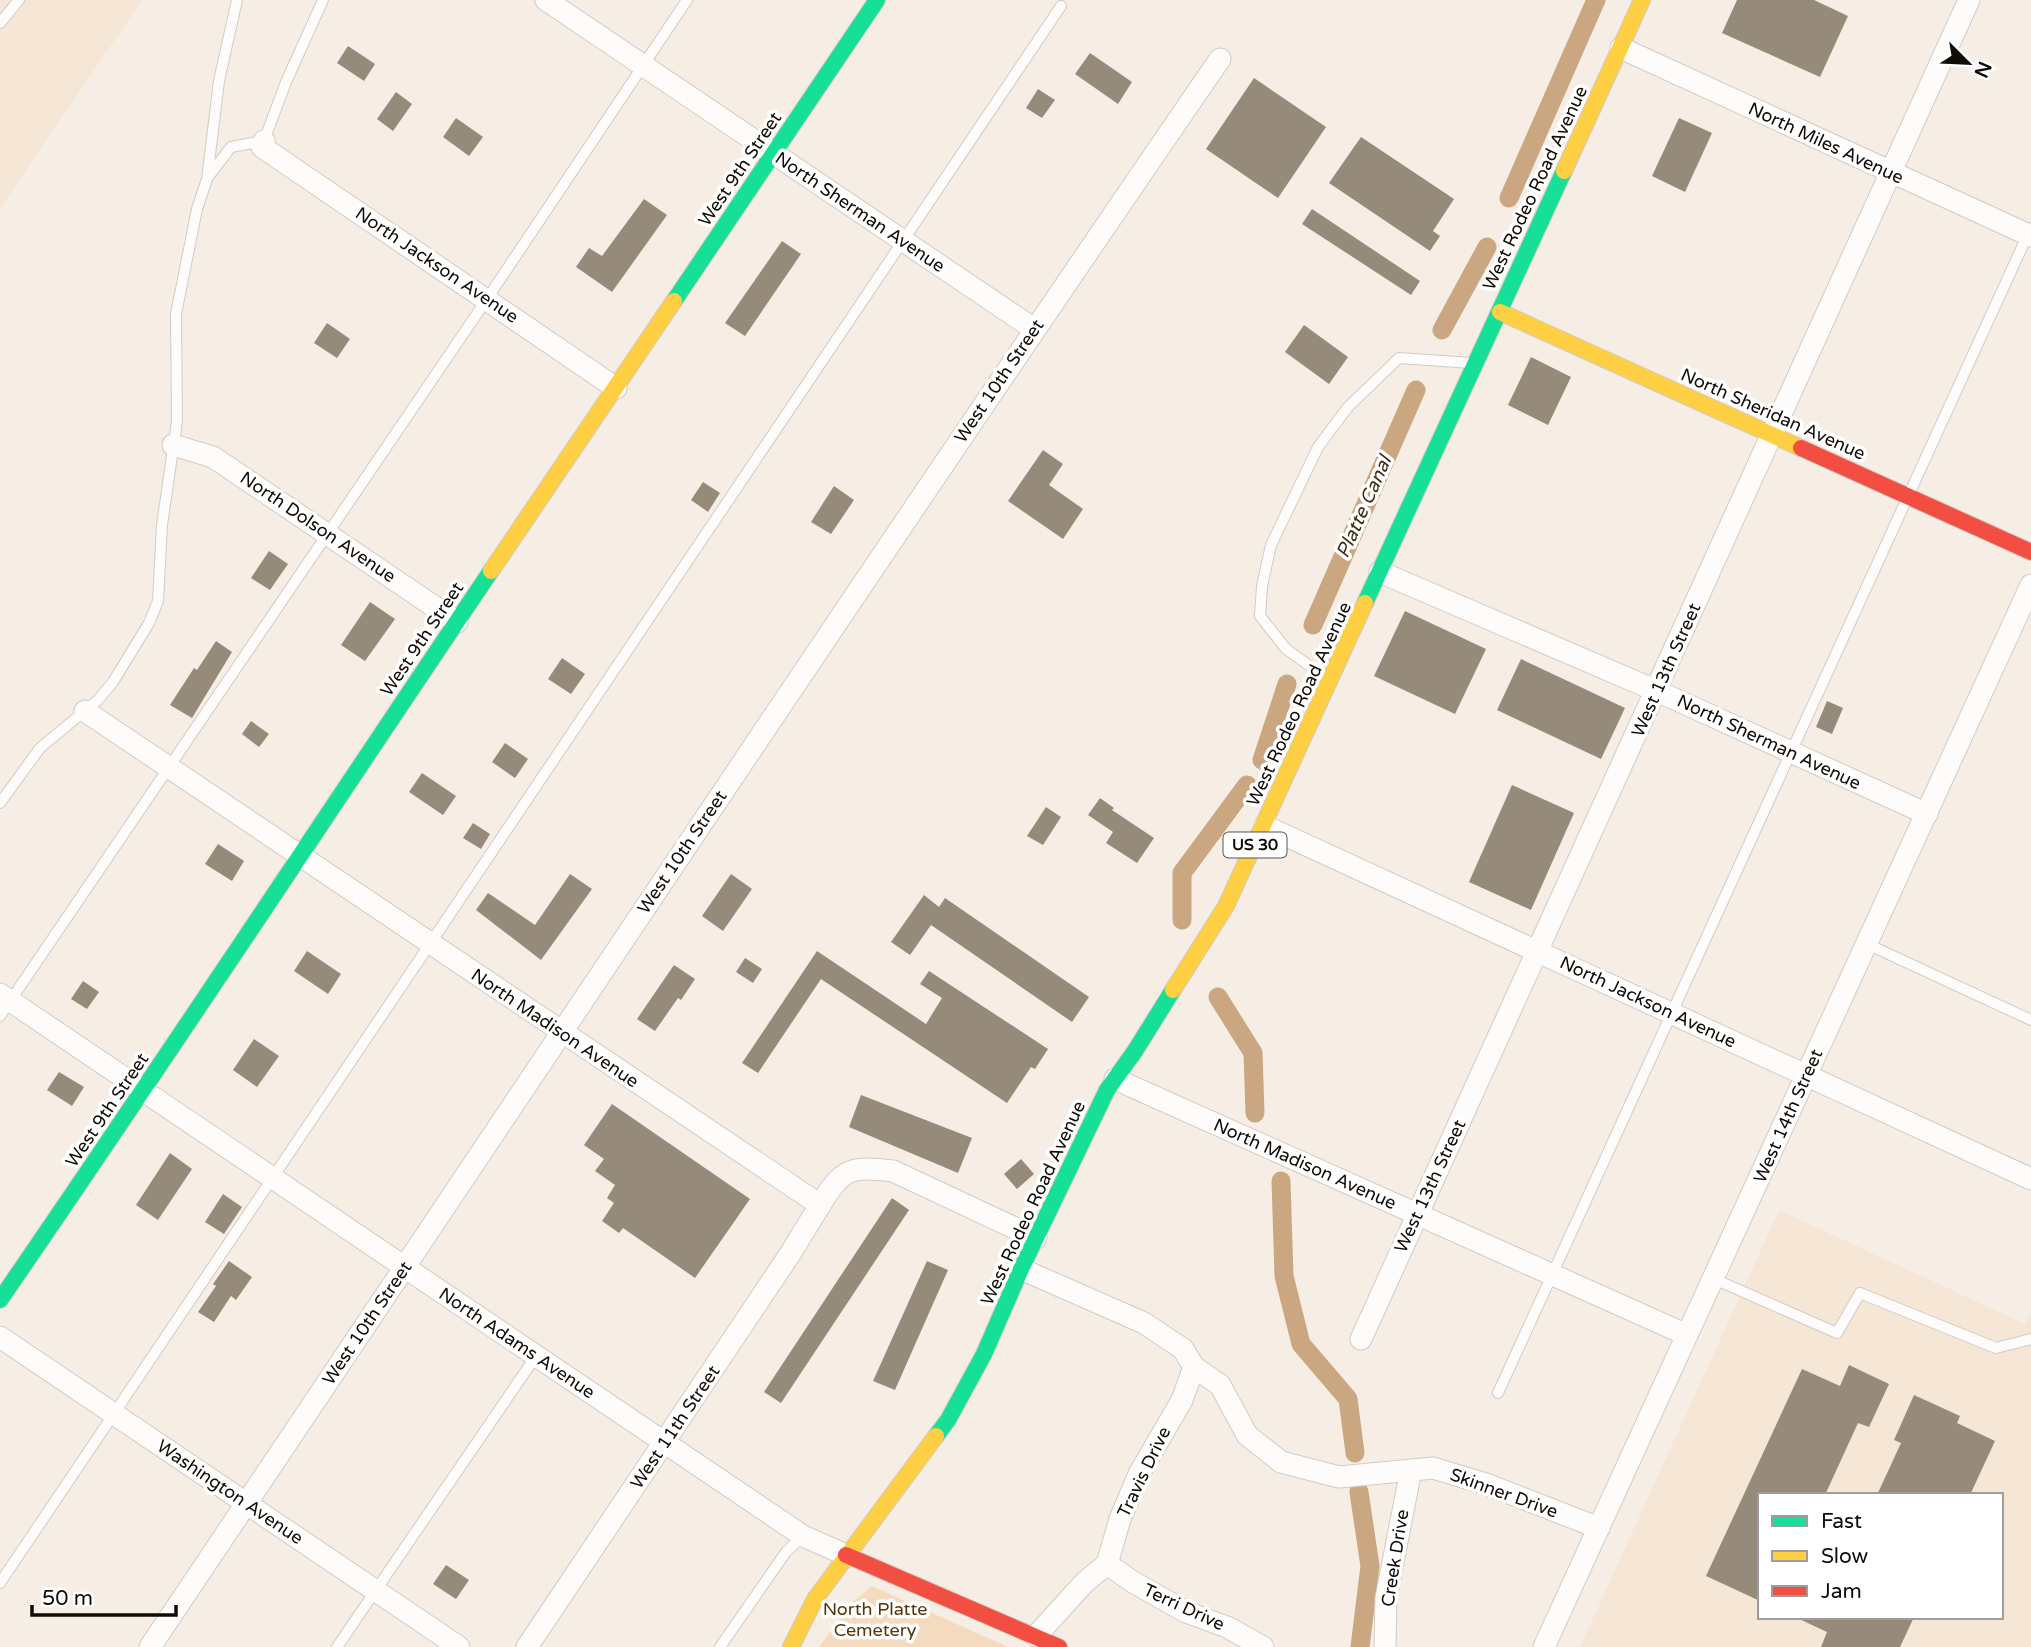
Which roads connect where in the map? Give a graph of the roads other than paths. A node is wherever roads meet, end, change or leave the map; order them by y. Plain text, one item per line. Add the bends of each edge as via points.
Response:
1 (19, 0) edge
2 (237, 0) edge
3 (323, 0) edge
4 (546, 0) edge
5 (687, 0) edge
6 (877, 0) edge
7 (1642, 0) edge
8 (1969, 0) edge
9 (1061, 6) dead end
10 (0, 23) edge
11 (1621, 48) junction
12 (1220, 60) dead end
13 (643, 66) junction
14 (264, 141) junction
15 (773, 154) junction
16 (1891, 173) junction
17 (207, 179) junction
18 (2030, 233) edge
19 (903, 241) junction
20 (487, 299) junction
21 (1500, 312) junction
22 (1034, 329) junction
23 (1476, 363) junction
24 (616, 388) junction
25 (1773, 435) junction
26 (173, 445) junction
27 (1909, 496) junction
28 (328, 533) junction
29 (2031, 552) edge
30 (1380, 572) junction
31 (2031, 585) edge
32 (457, 622) junction
33 (1331, 681) junction
34 (1657, 691) junction
35 (85, 711) junction
36 (1793, 753) junction
37 (167, 768) junction
38 (0, 803) edge
39 (1927, 814) junction
40 (1265, 826) junction
41 (298, 856) junction
42 (430, 944) junction
43 (1867, 944) junction
44 (1537, 951) junction
45 (3, 1004) edge
46 (1672, 1013) junction
47 (2031, 1020) edge
48 (561, 1032) junction
49 (1806, 1076) junction
50 (1115, 1079) junction
51 (144, 1091) junction
52 (273, 1178) junction
53 (2031, 1179) edge
54 (820, 1205) junction
55 (1417, 1214) junction
56 (1036, 1238) junction
57 (404, 1267) junction
58 (1021, 1269) junction
59 (1551, 1274) junction
60 (1714, 1279) junction
61 (0, 1300) edge
62 (1687, 1335) junction
63 (0, 1337) edge
64 (1360, 1339) dead end
65 (2031, 1339) edge
66 (536, 1356) junction
67 (1194, 1367) junction
68 (1498, 1393) dead end
69 (114, 1414) junction
70 (665, 1442) junction
71 (1411, 1470) junction
72 (247, 1503) junction
73 (1599, 1528) junction
74 (803, 1536) junction
75 (846, 1555) junction
76 (1107, 1564) junction
77 (0, 1583) edge
78 (376, 1590) junction
79 (1036, 1636) junction
80 (150, 1647) edge
81 (337, 1647) edge
82 (459, 1647) edge
83 (527, 1647) edge
84 (720, 1647) edge
85 (790, 1647) edge
86 (1059, 1647) edge
87 (1263, 1647) edge
88 (1385, 1647) edge
89 (1544, 1647) edge

1 - 10 lane
2 - 17 lane via 219,81
3 - 14 lane
4 - 13 street, North Sherman Avenue
5 - 13 lane
6 - 15 street, West 9th Street
7 - 11 street, West Rodeo Road Avenue / US 30
8 - 16 street, West 13th Street
9 - 19 lane
11 - 16 street, North Miles Avenue
11 - 21 street, West Rodeo Road Avenue / US 30
12 - 22 street, West 10th Street
13 - 15 street, North Sherman Avenue
13 - 20 lane
14 - 17 lane via 232,147
14 - 20 street, North Jackson Avenue via 262,147
15 - 19 street, North Sherman Avenue
15 - 24 street, West 9th Street
16 - 18 street, North Miles Avenue
16 - 25 street, West 13th Street
17 - 26 lane via 176,314
18 - 27 lane
19 - 22 street, North Sherman Avenue
19 - 42 lane
20 - 24 street, North Jackson Avenue
20 - 28 lane
21 - 23 street, West Rodeo Road Avenue / US 30
21 - 25 street, North Sheridan Avenue
22 - 48 street, West 10th Street
23 - 30 street, West Rodeo Road Avenue / US 30
23 - 33 lane via 1398,359 1348,407 1318,447 1271,545 1260,616 1286,649
24 - 32 street, West 9th Street
25 - 27 street, North Sheridan Avenue
25 - 34 street, West 13th Street
26 - 28 street, North Dolson Avenue via 213,457
26 - 35 lane via 158,601 113,682
27 - 29 street, North Sheridan Avenue
27 - 36 lane
28 - 32 street, North Dolson Avenue
28 - 37 lane
30 - 33 street, West Rodeo Road Avenue / US 30
30 - 34 street, North Sherman Avenue
31 - 39 street, West 14th Street
32 - 41 street, West 9th Street
33 - 40 street, West Rodeo Road Avenue / US 30
34 - 36 street, North Sherman Avenue
34 - 44 street, West 13th Street
35 - 37 street, North Madison Avenue
35 - 38 lane via 40,748
36 - 39 street, North Sherman Avenue
36 - 46 lane
37 - 41 street, North Madison Avenue
37 - 45 lane
39 - 43 street, West 14th Street
40 - 44 street, North Jackson Avenue
40 - 50 street, West Rodeo Road Avenue / US 30 via 1226,906
41 - 42 street, North Madison Avenue
41 - 51 street, West 9th Street
42 - 48 street, North Madison Avenue
42 - 52 lane
43 - 47 lane
43 - 49 street, West 14th Street
44 - 46 street, North Jackson Avenue
44 - 55 street, West 13th Street
45 - 51 street, North Adams Avenue
46 - 49 street, North Jackson Avenue
46 - 59 lane
48 - 54 street, North Madison Avenue
48 - 57 street, West 10th Street
49 - 53 street, North Jackson Avenue
49 - 60 street, West 14th Street
50 - 55 street, North Madison Avenue
50 - 56 street, West Rodeo Road Avenue / US 30
51 - 52 street, North Adams Avenue
51 - 61 street, West 9th Street
52 - 57 street, North Adams Avenue
52 - 69 lane
54 - 56 street via 848,1171 892,1171
54 - 70 street, West 11th Street
55 - 59 street, North Madison Avenue
55 - 64 street, West 13th Street
56 - 58 street, West Rodeo Road Avenue / US 30
57 - 66 street, North Adams Avenue
57 - 72 street, West 10th Street
58 - 67 street, Skinner Drive via 1144,1323 1183,1349
58 - 75 street, West Rodeo Road Avenue / US 30 via 984,1354 948,1420
59 - 62 street, North Madison Avenue
59 - 68 lane
60 - 62 street, West 14th Street
60 - 65 lane via 1837,1333 1860,1293 1996,1348
62 - 73 street, West 14th Street
63 - 69 street, Washington Avenue
66 - 70 street, North Adams Avenue
66 - 78 lane
67 - 71 street, Skinner Drive via 1220,1385 1247,1435 1281,1462 1339,1477
67 - 76 street, Travis Drive via 1182,1400 1139,1474
69 - 72 street, Washington Avenue
69 - 77 lane
70 - 74 street, North Adams Avenue
70 - 83 street, West 11th Street
71 - 73 street, Skinner Drive via 1433,1468 1486,1484
71 - 88 street, Creek Drive via 1386,1598
72 - 78 street, Washington Avenue
72 - 80 street, West 10th Street
73 - 89 street, West 14th Street
74 - 75 street, North Adams Avenue
74 - 84 lane via 786,1552
75 - 79 street, North Adams Avenue
75 - 85 street, West Rodeo Road Avenue / US 30 via 815,1599
76 - 79 street via 1085,1581
76 - 87 street, Terri Drive via 1186,1612
78 - 81 lane
78 - 82 street, Washington Avenue
79 - 86 street, North Adams Avenue

